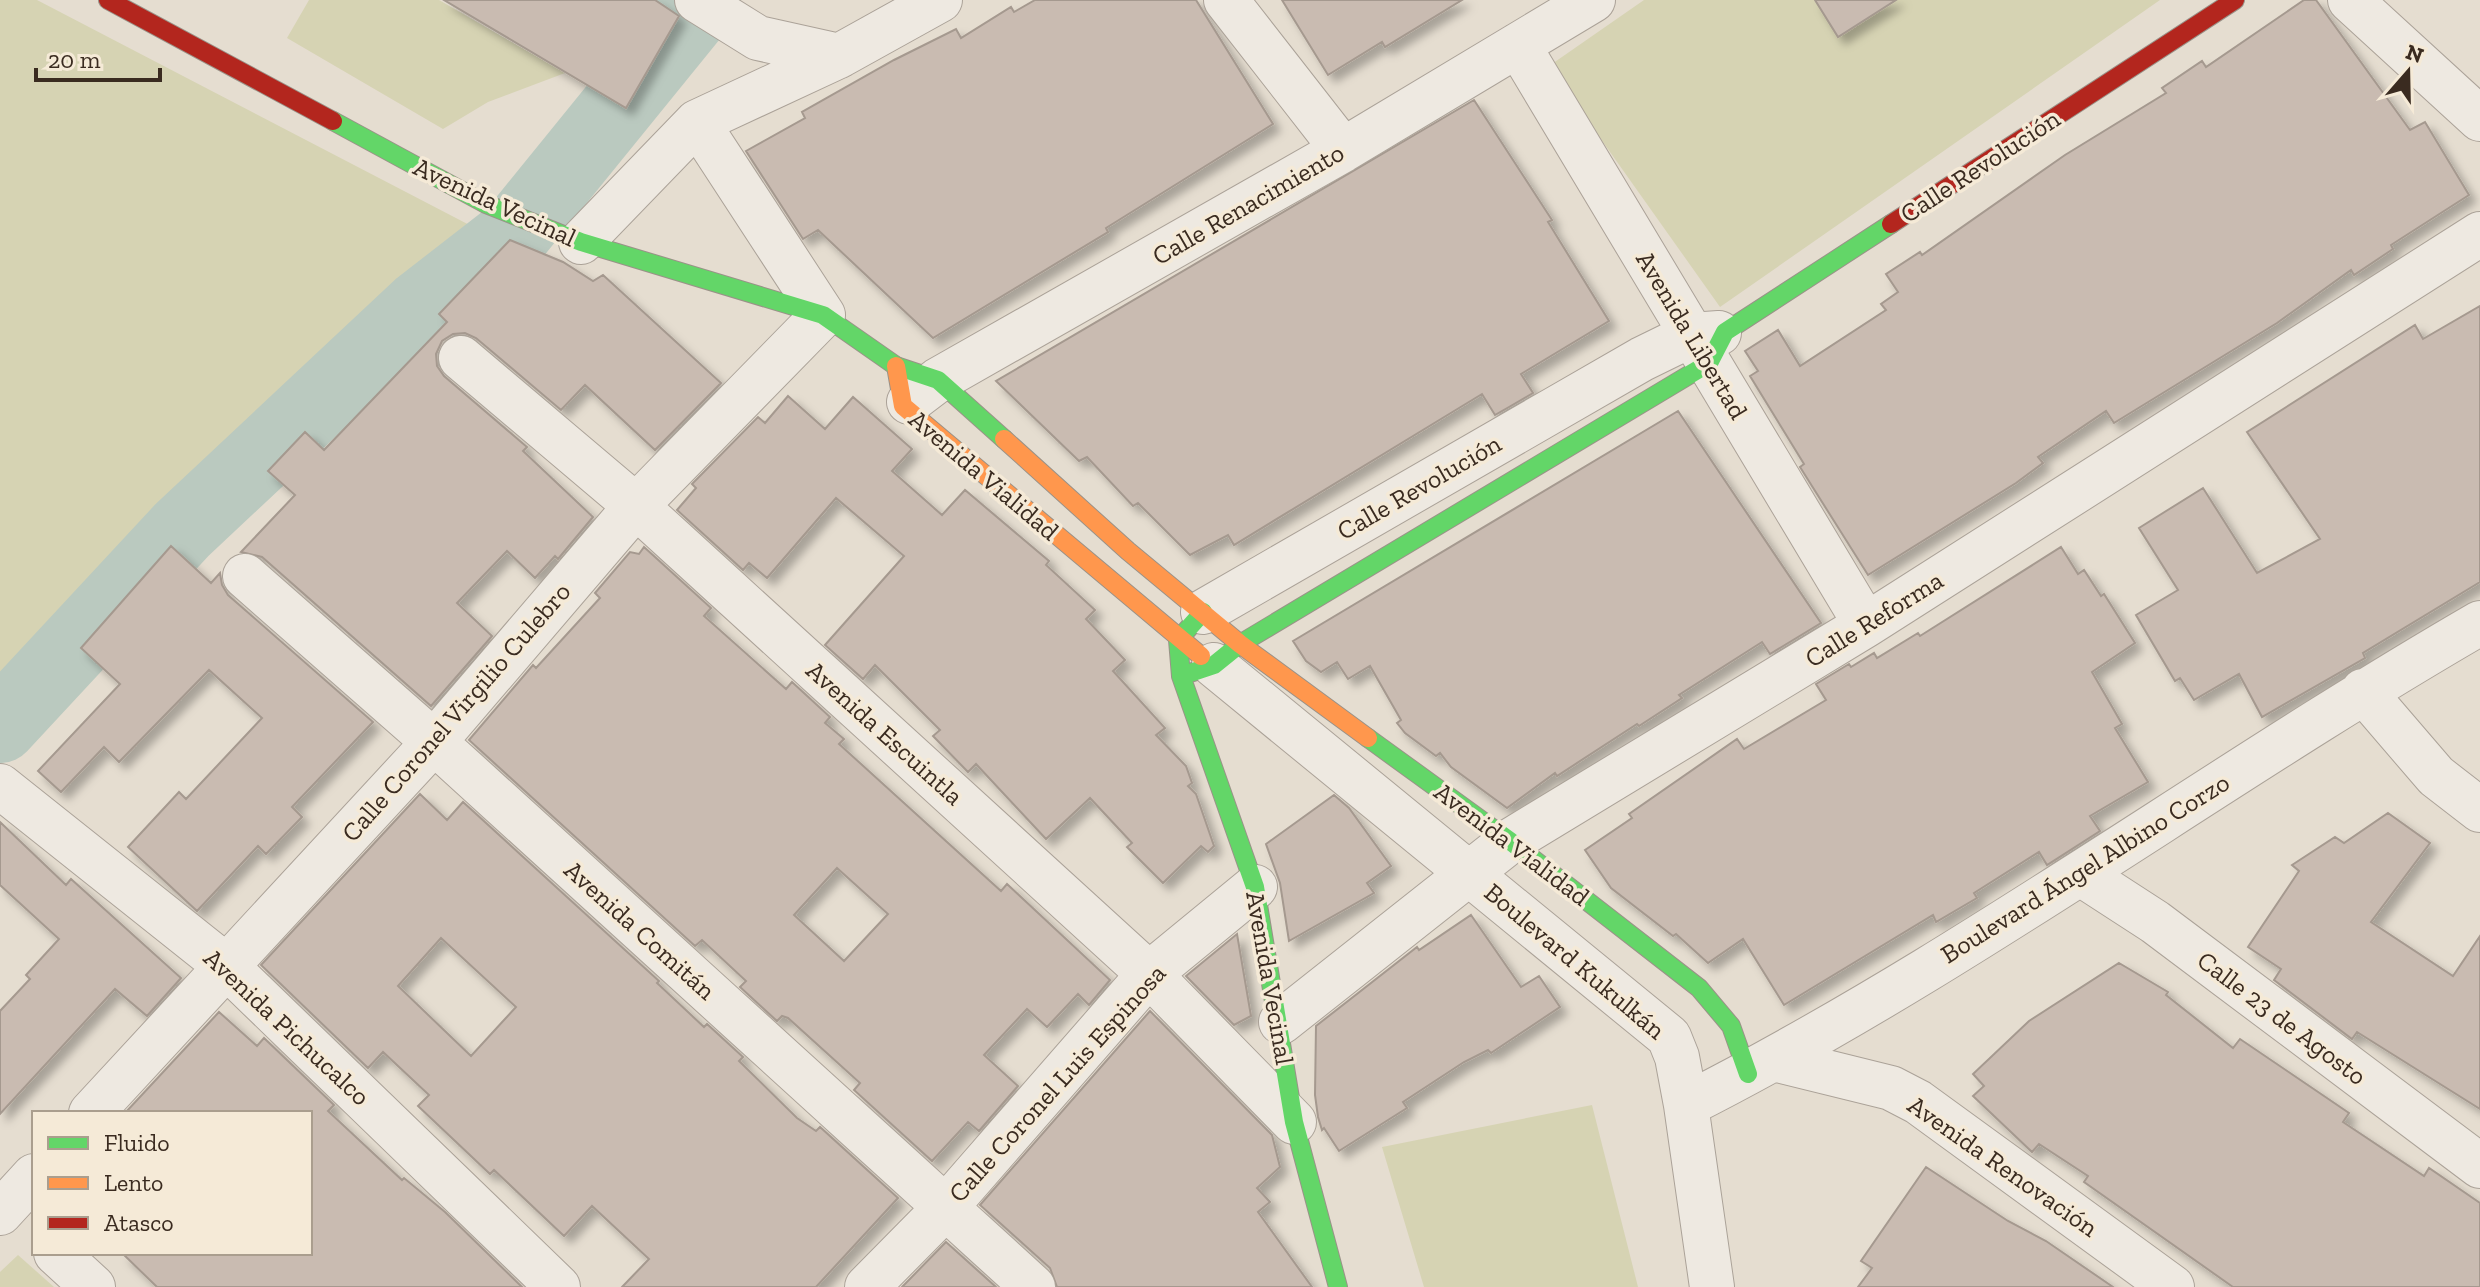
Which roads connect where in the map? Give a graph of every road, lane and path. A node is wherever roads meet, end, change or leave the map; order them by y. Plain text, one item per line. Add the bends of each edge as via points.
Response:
1 (108, 0) edge
2 (697, 0) edge
3 (940, 0) edge
4 (1226, 0) edge
5 (1593, 0) edge
6 (2235, 0) edge
7 (2350, 0) edge
8 (1518, 45) junction
9 (839, 56) junction
10 (2480, 119) edge
11 (697, 122) junction
12 (1343, 150) junction
13 (2480, 234) edge
14 (581, 242) junction
15 (823, 315) junction
16 (1709, 343) junction
17 (461, 358) dead end
18 (938, 380) junction
19 (900, 386) junction
20 (636, 506) junction
21 (245, 576) dead end
22 (2480, 623) edge
23 (1866, 625) junction
24 (1190, 626) junction
25 (1212, 661) junction
26 (2363, 691) junction
27 (434, 742) junction
28 (0, 786) edge
29 (2480, 810) edge
30 (1510, 841) junction
31 (1472, 874) junction
32 (2081, 874) junction
33 (1255, 887) junction
34 (226, 966) junction
35 (1149, 974) junction
36 (1281, 1022) junction
37 (1761, 1066) junction
38 (1686, 1105) junction
39 (93, 1111) edge
40 (1294, 1122) junction
41 (2480, 1166) edge
42 (945, 1208) junction
43 (58, 1255) edge
44 (93, 1287) edge
45 (558, 1287) edge
46 (867, 1287) edge
47 (1033, 1287) edge
48 (1338, 1287) edge
49 (1712, 1287) edge
50 (2172, 1287) edge

1 - 14 street, Avenida Vecinal via 486,204
2 - 9 street via 758,38
3 - 9 street
4 - 12 street
5 - 8 street, Calle Renacimiento
6 - 16 street, Calle Revolución
7 - 10 street
8 - 12 street, Calle Renacimiento
8 - 16 street, Avenida Libertad
9 - 11 street
11 - 14 street
11 - 15 street
12 - 18 street, Calle Renacimiento
13 - 23 street, Calle Reforma
14 - 15 street, Avenida Vecinal
15 - 19 street, Avenida Vecinal
15 - 20 street, Calle Coronel Virgilio Culebro
16 - 23 street, Avenida Libertad
16 - 24 street, Calle Revolución via 1642,359
16 - 25 street, Calle Revolución
17 - 20 street, Avenida Escuintla
18 - 19 street, Calle Renacimiento
18 - 24 street, Avenida Vialidad via 1128,551
19 - 24 street, Avenida Vialidad
20 - 27 street, Calle Coronel Virgilio Culebro
20 - 35 street, Avenida Escuintla
21 - 27 street, Avenida Comitán
22 - 26 street, Boulevard Ángel Albino Corzo
23 - 30 street, Calle Reforma
24 - 25 street, Avenida Vialidad
24 - 25 street
24 - 25 street, Avenida Vialidad
25 - 30 street, Avenida Vialidad
25 - 31 street, Avenida Vialidad
25 - 33 street, Avenida Vecinal
26 - 29 street via 2436,776
26 - 32 street, Boulevard Ángel Albino Corzo
27 - 34 street, Calle Coronel Virgilio Culebro
27 - 42 street, Avenida Comitán
28 - 34 street, Avenida Pichucalco
30 - 31 street, Calle Reforma
30 - 37 street, Avenida Vialidad via 1721,1007
31 - 36 street, Calle Reforma
31 - 38 street, Boulevard Kukulkán via 1669,1037
32 - 37 street, Boulevard Ángel Albino Corzo
32 - 41 street, Calle 23 de Agosto via 2155,922
33 - 35 street, Calle Coronel Luis Espinosa
33 - 36 street, Avenida Vecinal
34 - 39 street, Calle Coronel Virgilio Culebro
34 - 45 street, Avenida Pichucalco
35 - 40 street, Avenida Escuintla
35 - 42 street, Calle Coronel Luis Espinosa
36 - 40 street, Avenida Vecinal
37 - 38 street, Boulevard Ángel Albino Corzo
37 - 50 street, Avenida Renovación via 1891,1088 1918,1102
38 - 49 street, Boulevard Kukulkán
40 - 48 street, Avenida Vecinal
42 - 46 street, Calle Coronel Luis Espinosa
42 - 47 street, Avenida Comitán
43 - 44 street

